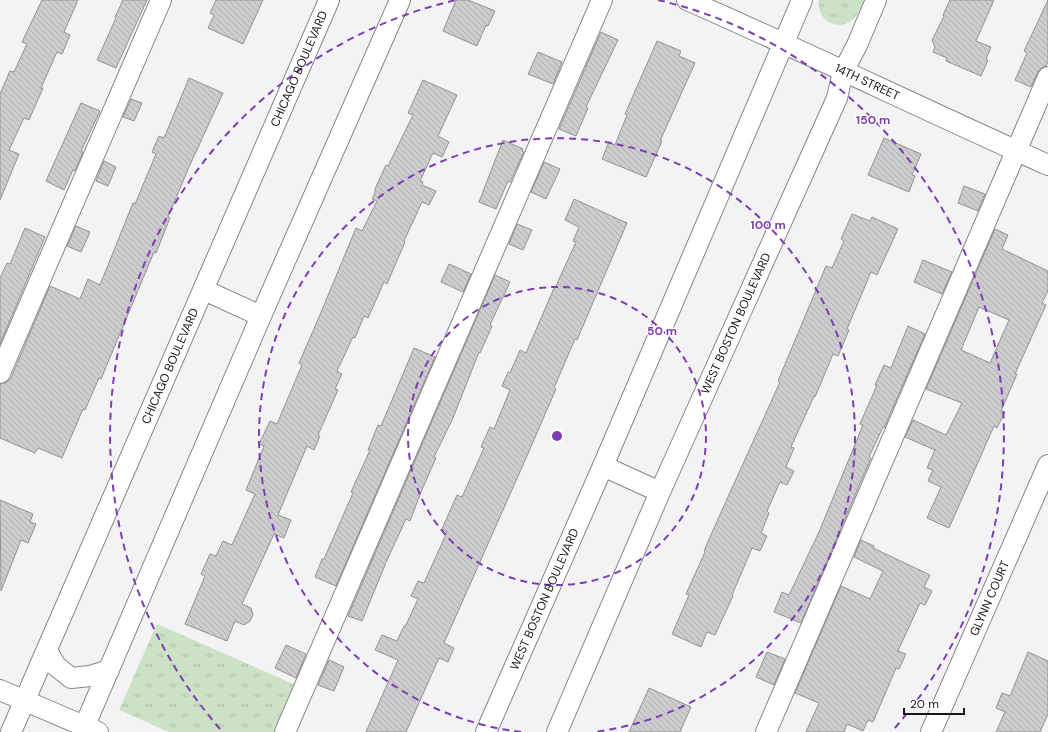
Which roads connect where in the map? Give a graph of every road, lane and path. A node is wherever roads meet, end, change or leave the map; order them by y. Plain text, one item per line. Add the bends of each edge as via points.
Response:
1 (161, 0) edge
2 (328, 0) edge
3 (400, 0) edge
4 (602, 0) edge
5 (687, 0) edge
6 (802, 0) edge
7 (876, 0) edge
8 (784, 43) junction
9 (843, 72) junction
10 (1048, 77) edge
11 (1016, 151) junction
12 (1048, 165) edge
13 (204, 290) junction
14 (261, 316) junction
15 (0, 373) edge
16 (1048, 465) edge
17 (603, 466) junction
18 (660, 492) junction
19 (47, 651) junction
20 (109, 670) junction
21 (0, 690) edge
22 (25, 701) junction
23 (89, 730) edge
24 (11, 732) edge
25 (285, 732) edge
26 (486, 732) edge
27 (557, 732) edge
28 (766, 732) edge
29 (931, 732) edge

1 - 15 street
2 - 13 street, CHICAGO BOULEVARD
3 - 14 street
4 - 25 street
5 - 8 street, 14TH STREET
6 - 8 street, WEST BOSTON BOULEVARD
7 - 9 street, WEST BOSTON BOULEVARD
8 - 9 street, 14TH STREET
8 - 17 street, WEST BOSTON BOULEVARD
9 - 11 street, 14TH STREET
9 - 18 street, WEST BOSTON BOULEVARD via 837,98
10 - 11 street
11 - 12 street, 14TH STREET
11 - 28 street
13 - 14 street
13 - 19 street, CHICAGO BOULEVARD
14 - 20 street
16 - 29 street, GLYNN COURT
17 - 18 street
17 - 26 street, WEST BOSTON BOULEVARD
18 - 27 street, WEST BOSTON BOULEVARD
19 - 20 street via 56,666 72,678
19 - 22 street, CHICAGO BOULEVARD
20 - 23 street
21 - 22 street
22 - 23 street
22 - 24 street, CHICAGO BOULEVARD

